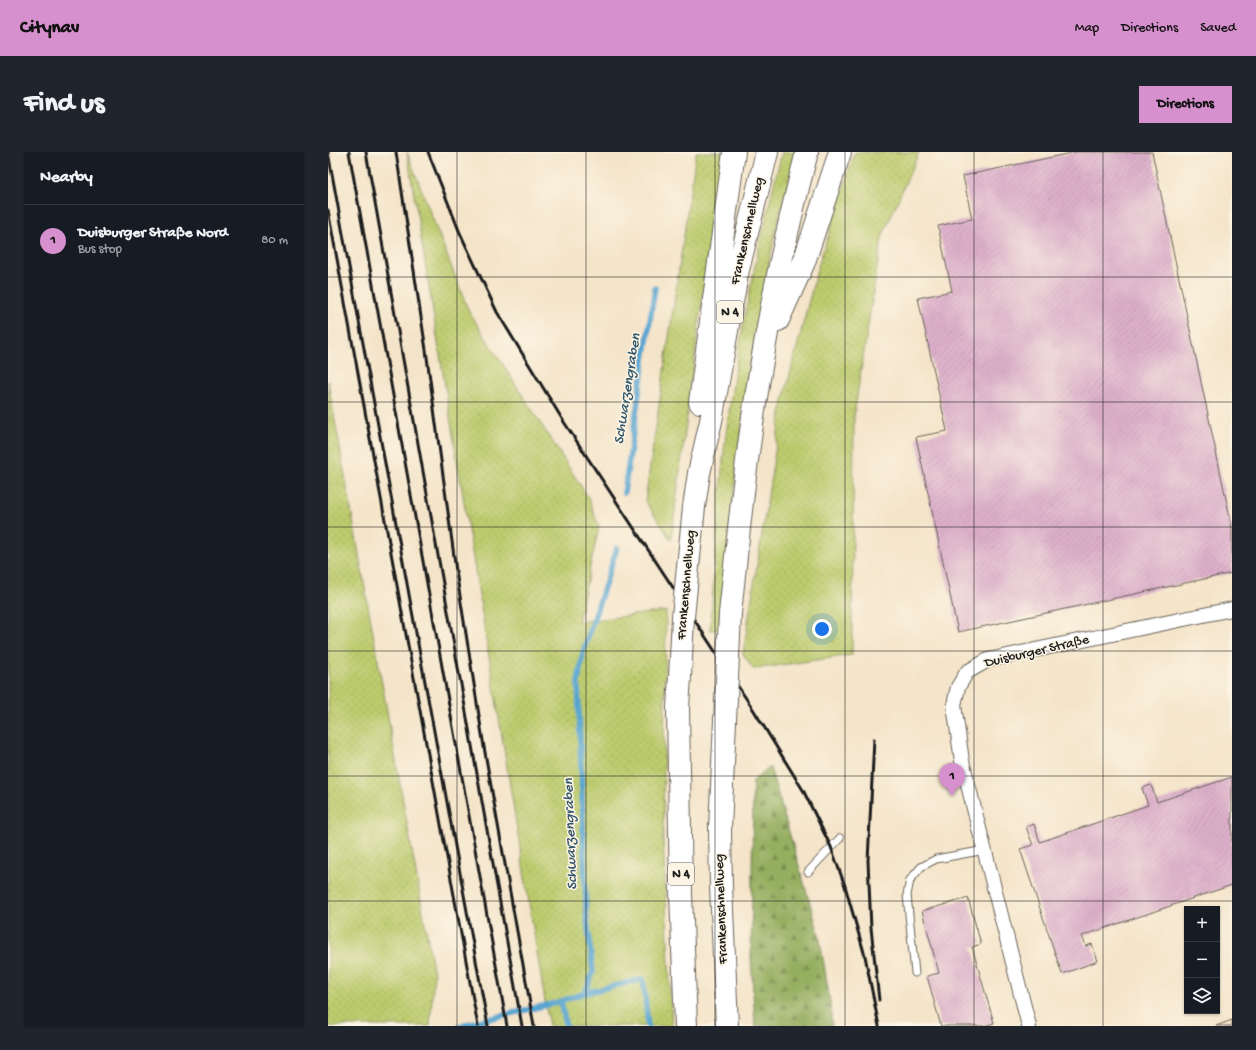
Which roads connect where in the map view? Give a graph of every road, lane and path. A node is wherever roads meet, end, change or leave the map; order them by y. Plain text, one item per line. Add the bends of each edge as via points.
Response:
1 (734, 152) edge
2 (767, 152) edge
3 (807, 152) edge
4 (840, 152) edge
5 (764, 350) junction
6 (699, 473) junction
7 (1232, 610) edge
8 (840, 838) dead end
9 (985, 850) junction
10 (808, 872) dead end
11 (915, 973) dead end
12 (686, 1026) edge
13 (727, 1026) edge
14 (1029, 1026) edge

1 - 6 highway via 698,418
2 - 6 highway, Frankenschnellweg / N 4 via 737,274 711,421
3 - 5 highway, Frankenschnellweg via 785,241
4 - 5 highway via 804,262
5 - 13 highway, Frankenschnellweg, bridge via 748,456 730,614 720,828
6 - 12 highway, Frankenschnellweg / N 4, bridge via 683,624 679,722
7 - 9 street, Duisburger Straße via 988,660 967,672 958,687 954,705 962,761
8 - 10 lane
9 - 11 lane via 936,859 921,867 910,880 907,895
9 - 14 street, Duisburger Straße

